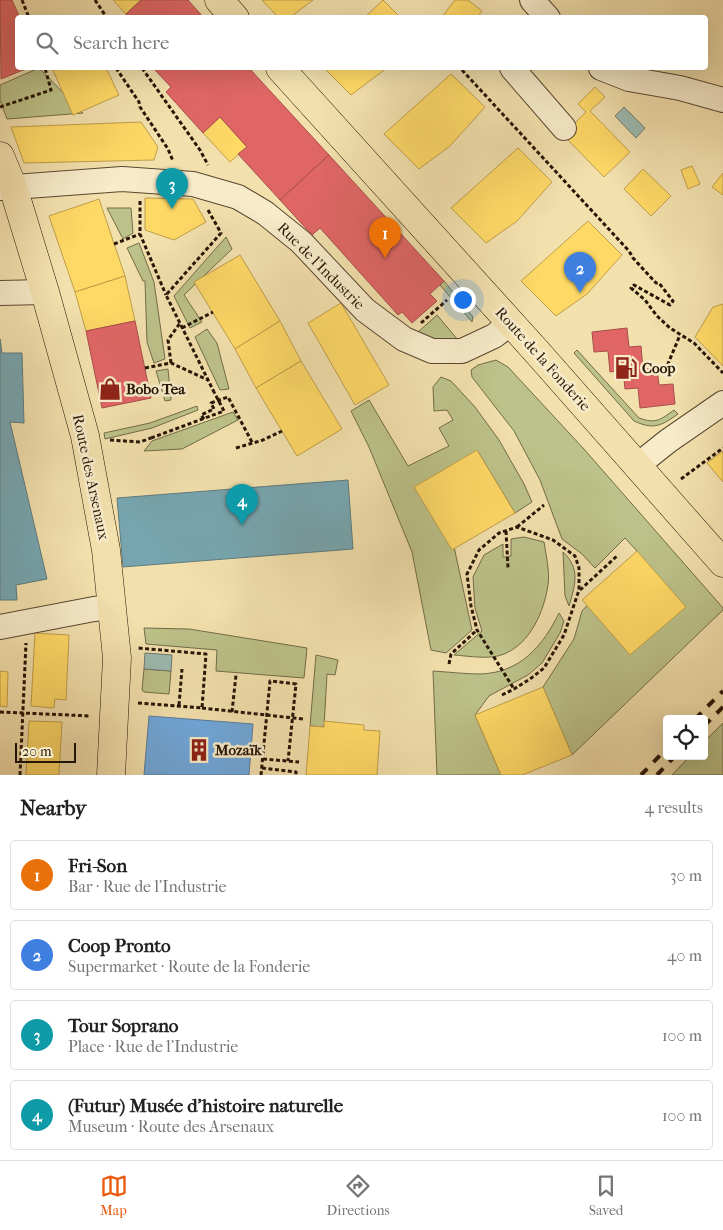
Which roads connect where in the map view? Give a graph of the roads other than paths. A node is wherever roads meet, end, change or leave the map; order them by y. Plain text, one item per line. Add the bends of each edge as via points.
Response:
1 (219, 0) edge
2 (532, 0) edge
3 (232, 15) edge
4 (545, 15) edge
5 (282, 70) edge
6 (514, 70) edge
7 (606, 70) edge
8 (723, 100) edge
9 (564, 128) dead end
10 (0, 156) edge
11 (6, 188) edge
12 (46, 292) junction
13 (0, 293) edge
14 (511, 323) junction
15 (723, 403) edge
16 (638, 465) junction
17 (723, 563) edge
18 (112, 607) junction
19 (0, 627) edge
20 (111, 775) edge

1 - 3 main road
2 - 4 street
5 - 14 main road, Route de la Fonderie
6 - 9 street
7 - 8 street via 629,79
10 - 11 main road, Route des Arsenaux
11 - 12 main road, Route des Arsenaux
11 - 14 street, Rue de l'Industrie via 122,179 193,184 223,192 265,213 301,242 365,310 404,339 432,351 462,351 494,336
12 - 13 street
12 - 18 main road, Route des Arsenaux via 86,443 106,550
14 - 16 main road, Route de la Fonderie
15 - 16 street
16 - 17 main road, Route de la Fonderie
18 - 19 street
18 - 20 main road, Route des Arsenaux via 117,658

